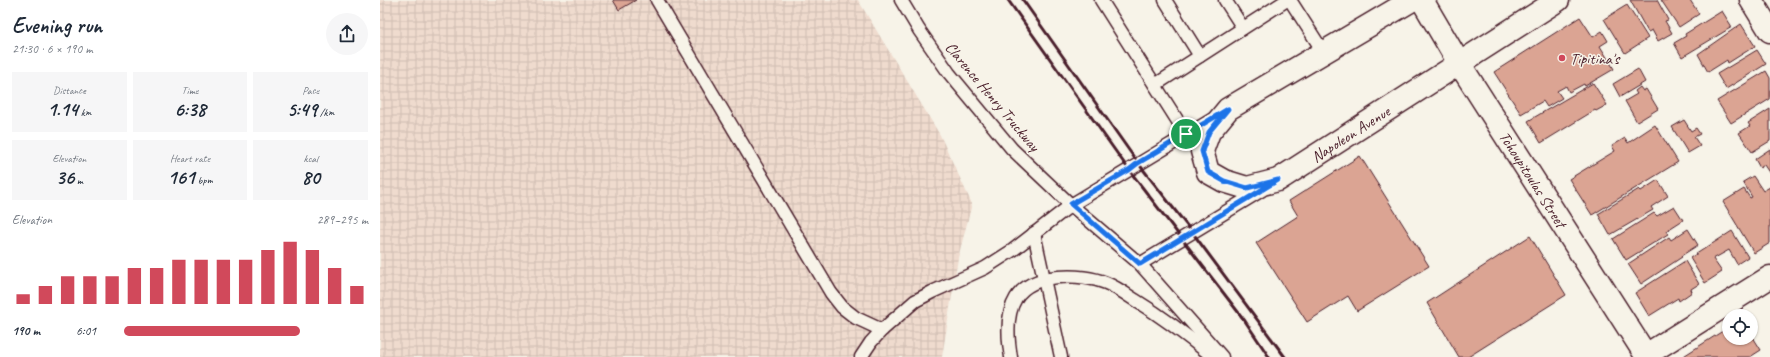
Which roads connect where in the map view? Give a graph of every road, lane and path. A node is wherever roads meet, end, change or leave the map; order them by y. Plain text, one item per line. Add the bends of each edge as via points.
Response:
1 (657, 0) edge
2 (901, 0) edge
3 (1101, 0) edge
4 (1165, 0) edge
5 (1225, 0) edge
6 (1288, 0) edge
7 (1412, 0) edge
8 (1422, 0) edge
9 (1558, 0) edge
10 (1750, 0) edge
11 (1243, 28) junction
12 (1770, 31) edge
13 (1324, 52) junction
14 (1200, 56) junction
15 (1459, 63) junction
16 (1155, 85) junction
17 (1228, 109) junction
18 (1186, 134) junction
19 (1278, 180) junction
20 (1071, 204) junction
21 (1034, 233) junction
22 (1140, 264) junction
23 (1770, 276) edge
24 (1045, 280) junction
25 (882, 330) junction
26 (1646, 356) edge
27 (861, 357) edge
28 (1011, 357) edge
29 (1061, 357) edge
30 (1213, 357) edge
31 (1222, 357) edge

1 - 25 lane via 830,293 856,318
2 - 20 lane, Clarence Henry Truckway via 949,73 1012,149
3 - 16 lane
4 - 14 lane
5 - 11 lane
6 - 11 lane
6 - 13 lane
7 - 13 street
8 - 15 street, Tchoupitoulas Street
9 - 15 street, Napoleon Avenue
10 - 12 street
11 - 14 lane
13 - 17 street
14 - 16 lane
15 - 19 street, Napoleon Avenue
15 - 26 street, Tchoupitoulas Street
16 - 18 lane
17 - 18 lane
17 - 19 street via 1209,132 1202,151 1208,172 1224,181 1247,188
18 - 20 lane
19 - 22 lane, Napoleon Avenue
20 - 21 lane
20 - 22 lane, Clarence Henry Truckway
21 - 24 lane
21 - 25 lane via 1014,250 985,268 915,302
22 - 31 lane, Clarence Henry Truckway
23 - 26 street
24 - 28 lane via 1025,288 1016,298 1008,335
24 - 29 lane
24 - 30 lane via 1075,276 1106,283 1153,311
25 - 27 lane

